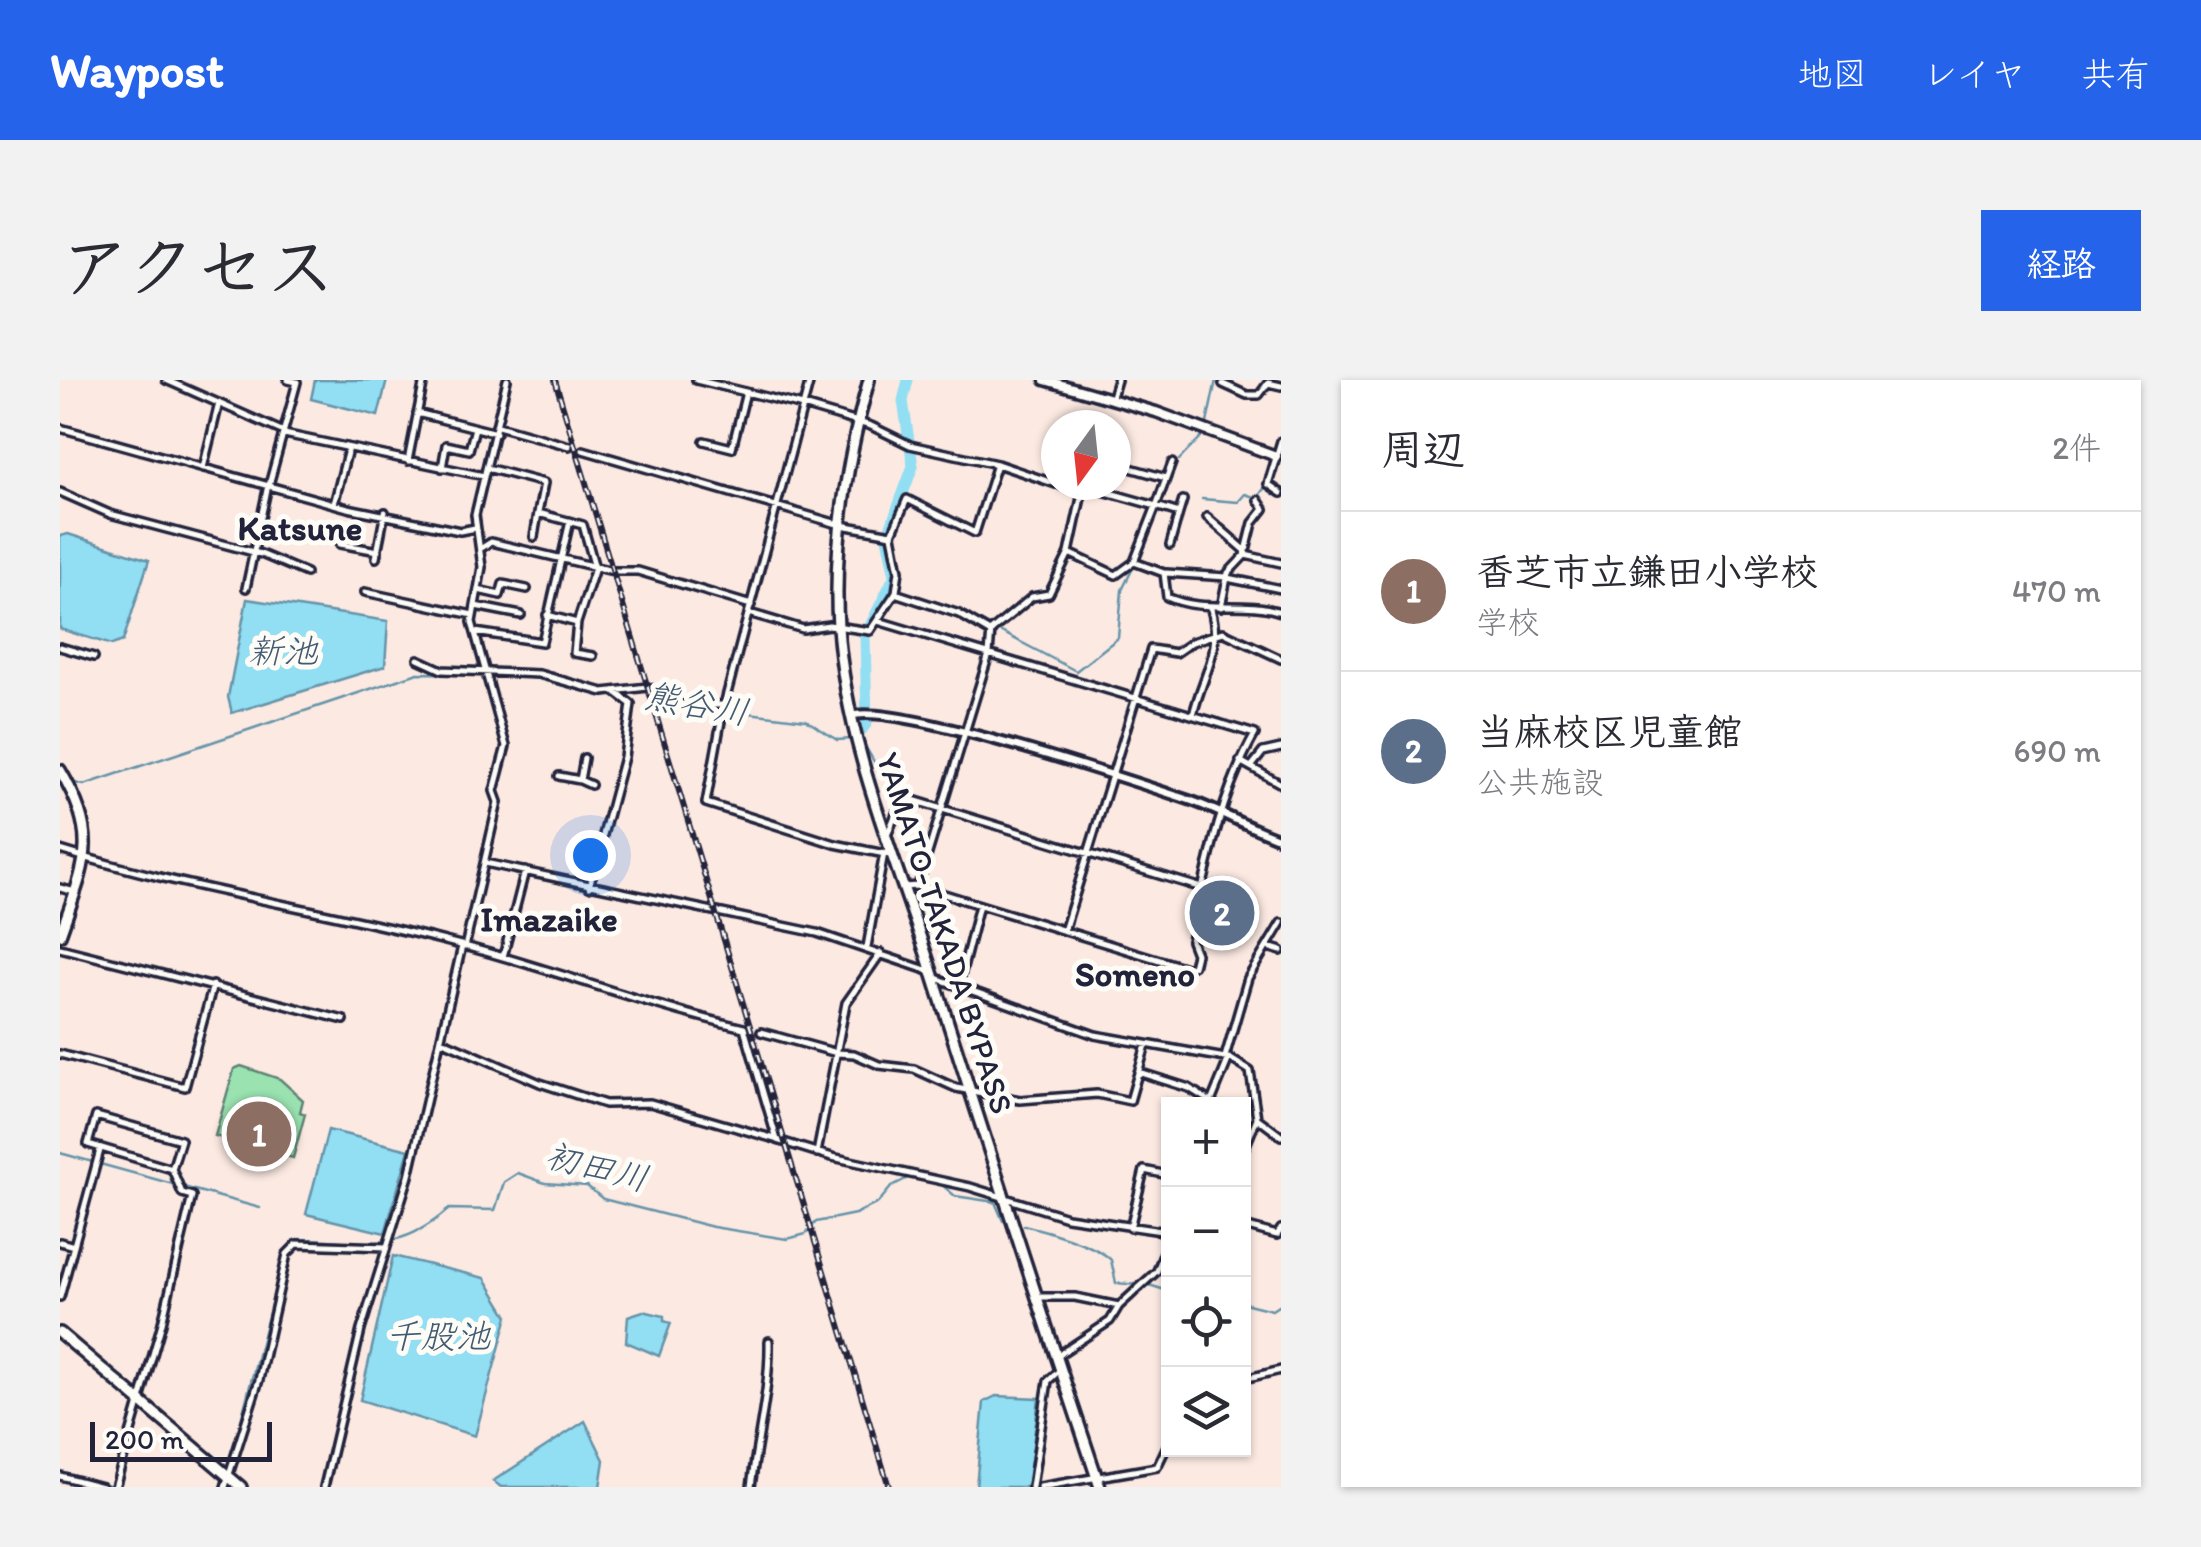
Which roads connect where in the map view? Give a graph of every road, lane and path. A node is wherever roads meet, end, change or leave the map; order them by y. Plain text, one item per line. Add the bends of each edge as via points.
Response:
1 (166, 380) edge
2 (288, 380) edge
3 (424, 380) edge
4 (507, 380) edge
5 (696, 380) edge
6 (810, 380) edge
7 (869, 380) edge
8 (1045, 380) edge
9 (1117, 380) edge
10 (714, 382) edge
11 (1223, 384) dead end
12 (1281, 386) edge
13 (746, 392) junction
14 (1111, 400) junction
15 (220, 402) junction
16 (803, 406) junction
17 (417, 413) junction
18 (860, 423) junction
19 (60, 428) edge
20 (474, 428) junction
21 (497, 430) junction
22 (284, 433) junction
23 (704, 441) dead end
24 (1281, 441) edge
25 (569, 446) dead end
26 (348, 450) junction
27 (583, 450) dead end
28 (1276, 456) junction
29 (408, 461) junction
30 (1172, 463) dead end
31 (997, 464) junction
32 (203, 468) junction
33 (442, 468) junction
34 (486, 468) junction
35 (1131, 468) edge
36 (484, 476) junction
37 (1041, 478) edge
38 (1166, 478) junction
39 (269, 485) junction
40 (60, 492) edge
41 (1281, 493) edge
42 (1131, 498) edge
43 (1080, 500) edge
44 (1183, 500) dead end
45 (1258, 500) dead end
46 (334, 504) junction
47 (776, 505) junction
48 (1158, 506) junction
49 (385, 512) junction
50 (1179, 512) junction
51 (538, 513) junction
52 (1206, 517) dead end
53 (570, 521) junction
54 (841, 525) junction
55 (475, 528) junction
56 (889, 533) junction
57 (534, 538) dead end
58 (340, 544) dead end
59 (1170, 545) dead end
60 (480, 549) junction
61 (254, 553) junction
62 (1068, 553) junction
63 (1245, 553) junction
64 (563, 560) junction
65 (1136, 562) junction
66 (1281, 563) edge
67 (595, 568) junction
68 (306, 573) dead end
69 (1165, 574) junction
70 (1227, 577) junction
71 (246, 588) dead end
72 (527, 589) dead end
73 (1281, 589) edge
74 (478, 590) junction
75 (896, 591) junction
76 (365, 592) dead end
77 (474, 605) junction
78 (751, 605) junction
79 (1221, 607) junction
80 (1211, 609) junction
81 (1281, 612) edge
82 (749, 613) junction
83 (547, 614) junction
84 (473, 616) junction
85 (521, 616) dead end
86 (878, 621) junction
87 (577, 623) junction
88 (838, 627) junction
89 (992, 630) junction
90 (475, 632) junction
91 (1217, 633) junction
92 (60, 647) edge
93 (989, 654) junction
94 (593, 656) dead end
95 (94, 657) dead end
96 (418, 659) dead end
97 (1281, 659) edge
98 (485, 672) junction
99 (616, 694) junction
100 (1136, 698) junction
101 (724, 705) junction
102 (1193, 715) junction
103 (854, 718) junction
104 (965, 733) junction
105 (1281, 748) edge
106 (584, 758) dead end
107 (1240, 761) junction
108 (1251, 767) junction
109 (62, 774) edge
110 (559, 776) dead end
111 (1111, 778) junction
112 (580, 780) junction
113 (1281, 784) edge
114 (591, 785) dead end
115 (942, 810) junction
116 (1221, 815) junction
117 (887, 836) junction
118 (1281, 839) edge
119 (60, 850) edge
120 (889, 854) junction
121 (1088, 855) junction
122 (86, 859) junction
123 (485, 863) junction
124 (525, 871) junction
125 (589, 886) junction
126 (918, 886) junction
127 (904, 887) junction
128 (60, 888) edge
129 (1202, 888) junction
130 (75, 892) junction
131 (979, 905) junction
132 (1281, 923) edge
133 (1064, 931) junction
134 (60, 933) edge
135 (1268, 946) junction
136 (464, 947) junction
137 (868, 947) junction
138 (60, 948) edge
139 (1281, 951) edge
140 (881, 953) junction
141 (503, 957) junction
142 (932, 975) junction
143 (213, 985) junction
144 (959, 985) junction
145 (344, 1020) dead end
146 (761, 1032) dead end
147 (441, 1040) junction
148 (1146, 1045) junction
149 (836, 1053) junction
150 (60, 1054) edge
151 (1227, 1058) junction
152 (1138, 1072) junction
153 (970, 1090) junction
154 (1202, 1097) edge
155 (1213, 1097) edge
156 (1251, 1121) edge
157 (1254, 1121) junction
158 (1251, 1130) edge
159 (1281, 1136) edge
160 (777, 1140) junction
161 (100, 1150) junction
162 (816, 1153) junction
163 (172, 1169) junction
164 (1161, 1174) edge
165 (1005, 1197) junction
166 (1130, 1228) junction
167 (1251, 1228) edge
168 (1281, 1229) edge
169 (1161, 1231) edge
170 (60, 1242) edge
171 (388, 1245) junction
172 (74, 1246) junction
173 (1161, 1260) edge
174 (1038, 1296) junction
175 (60, 1298) edge
176 (1120, 1306) junction
177 (60, 1333) edge
178 (769, 1341) dead end
179 (1057, 1356) junction
180 (1061, 1369) junction
181 (1281, 1370) edge
182 (1251, 1376) edge
183 (139, 1400) junction
184 (1162, 1457) edge
185 (60, 1476) edge
186 (1096, 1476) junction
187 (227, 1482) edge
188 (116, 1486) edge
189 (102, 1487) edge
190 (241, 1487) edge
191 (324, 1487) edge
192 (750, 1487) edge
193 (1032, 1487) edge
194 (1040, 1487) edge
195 (1100, 1487) edge

1 - 15 street
2 - 22 street via 297,382
3 - 17 street
4 - 21 street
5 - 10 street
6 - 16 street
7 - 18 highway, YAMATO-TAKADA BYPASS
8 - 14 main road
9 - 14 street
10 - 13 street
11 - 12 street via 1247,396 1268,383
13 - 16 street
13 - 23 street via 732,448
14 - 28 main road
15 - 22 street
15 - 32 street
16 - 18 street
16 - 47 street
17 - 20 street
17 - 29 street
18 - 31 street via 912,445
18 - 54 highway, YAMATO-TAKADA BYPASS
19 - 32 street
20 - 21 street
20 - 33 street via 470,450 446,445
21 - 25 street
21 - 34 street
22 - 26 street
22 - 39 street
24 - 28 street
26 - 29 street
26 - 46 street
27 - 47 street
28 - 41 street via 1268,485
29 - 33 street
30 - 38 street
31 - 37 street
31 - 56 street via 974,533 907,499
32 - 39 street
33 - 36 street
34 - 36 street
34 - 51 street via 544,483
35 - 38 street
36 - 55 street
38 - 48 street
39 - 46 street
39 - 61 street
40 - 61 street via 128,520
42 - 48 street
43 - 62 street
44 - 50 street
45 - 63 street via 1264,509
46 - 49 street
47 - 54 street
47 - 78 street
48 - 50 street
48 - 65 street
49 - 55 street via 460,531
49 - 58 street via 377,555
50 - 59 street
51 - 53 street
51 - 57 street
52 - 63 street
53 - 64 street
53 - 67 street via 582,525
54 - 56 street
54 - 88 highway, YAMATO-TAKADA BYPASS
55 - 60 street
56 - 75 street via 900,571
60 - 64 street via 491,542
60 - 74 street
61 - 68 street
61 - 71 street
62 - 65 street via 1116,574
62 - 89 street via 1049,594 1032,598
63 - 66 street
63 - 70 street
64 - 67 street
64 - 83 street
65 - 69 street
67 - 78 street via 638,571
67 - 87 street
69 - 70 street
69 - 80 street via 1168,596
70 - 73 street
70 - 79 street
72 - 74 street via 503,584 500,595
74 - 77 street
75 - 86 street
75 - 89 street
76 - 84 street
77 - 84 street
77 - 85 street
78 - 82 street
79 - 80 street
79 - 81 street
80 - 91 street
82 - 88 street via 802,630
82 - 101 street
83 - 87 street
83 - 90 street via 542,642
84 - 90 street
86 - 88 street via 870,632
86 - 93 street
87 - 94 street via 574,652
88 - 103 highway, YAMATO-TAKADA BYPASS
89 - 93 street
90 - 98 street
91 - 97 street
91 - 100 street via 1176,653 1151,649
91 - 102 street
92 - 95 street
93 - 100 street
93 - 104 street
96 - 98 street via 427,667
98 - 99 street via 538,674
98 - 123 street via 506,746
99 - 101 street via 648,687 684,705
99 - 125 street via 631,704 624,757
100 - 102 street
100 - 111 street
101 - 120 street via 706,803 802,835
102 - 107 street via 1255,734
103 - 104 street via 883,713
103 - 117 highway, YAMATO-TAKADA BYPASS
104 - 111 street
104 - 115 street
105 - 108 street via 1263,752
106 - 112 street
107 - 108 street
107 - 116 street
108 - 113 street
109 - 122 highway via 87,822
110 - 112 street
111 - 116 street
111 - 121 street
112 - 114 street
115 - 117 street via 903,797
115 - 121 street
115 - 126 street
116 - 118 street
116 - 129 street
117 - 120 highway, YAMATO-TAKADA BYPASS
119 - 122 street
120 - 127 highway, YAMATO-TAKADA BYPASS
120 - 137 street
121 - 129 street
121 - 133 street
122 - 130 highway
122 - 136 street
123 - 124 street
123 - 136 street
124 - 125 street
124 - 141 street
125 - 137 street
126 - 127 street
126 - 131 street
127 - 142 highway, YAMATO-TAKADA BYPASS
128 - 130 street
129 - 133 street via 1191,940 1196,954 1186,968
130 - 134 highway
131 - 133 street
131 - 144 street
132 - 135 street
135 - 139 street
135 - 151 street via 1248,978
136 - 141 street
136 - 147 street
137 - 140 street
138 - 143 street
140 - 142 street
140 - 149 street via 846,1003
141 - 160 street via 744,1028
142 - 144 street
142 - 153 highway, YAMATO-TAKADA BYPASS
143 - 145 street
143 - 150 street via 186,1087
144 - 148 street via 1095,1036
146 - 149 street
147 - 160 street via 605,1104 650,1104
147 - 171 street
148 - 151 street
148 - 152 street
149 - 153 street via 914,1069
149 - 162 street
151 - 155 street
151 - 157 street via 1250,1071
152 - 153 street via 1130,1102 1097,1094 1020,1100
152 - 154 street
153 - 165 highway, YAMATO-TAKADA BYPASS
156 - 157 street
157 - 158 street
157 - 159 street
160 - 162 street
161 - 163 street
161 - 163 street via 88,1144 96,1116 181,1140
161 - 172 street
162 - 165 street
163 - 183 street via 182,1193 192,1196
164 - 166 street via 1144,1170
165 - 166 street
165 - 174 highway, YAMATO-TAKADA BYPASS
166 - 169 street
167 - 168 street via 1277,1234
170 - 172 street
171 - 187 street via 297,1244 287,1254
171 - 191 street
172 - 175 street
173 - 176 street
174 - 176 street
174 - 179 highway, YAMATO-TAKADA BYPASS
176 - 179 street
177 - 183 highway
178 - 192 street via 770,1380
179 - 180 highway, YAMATO-TAKADA BYPASS
180 - 186 highway, YAMATO-TAKADA BYPASS
180 - 193 street via 1048,1381
181 - 182 street
183 - 187 highway
183 - 188 street
184 - 186 street via 1157,1467
185 - 189 street
186 - 194 street
186 - 195 highway, YAMATO-TAKADA BYPASS
187 - 190 highway

